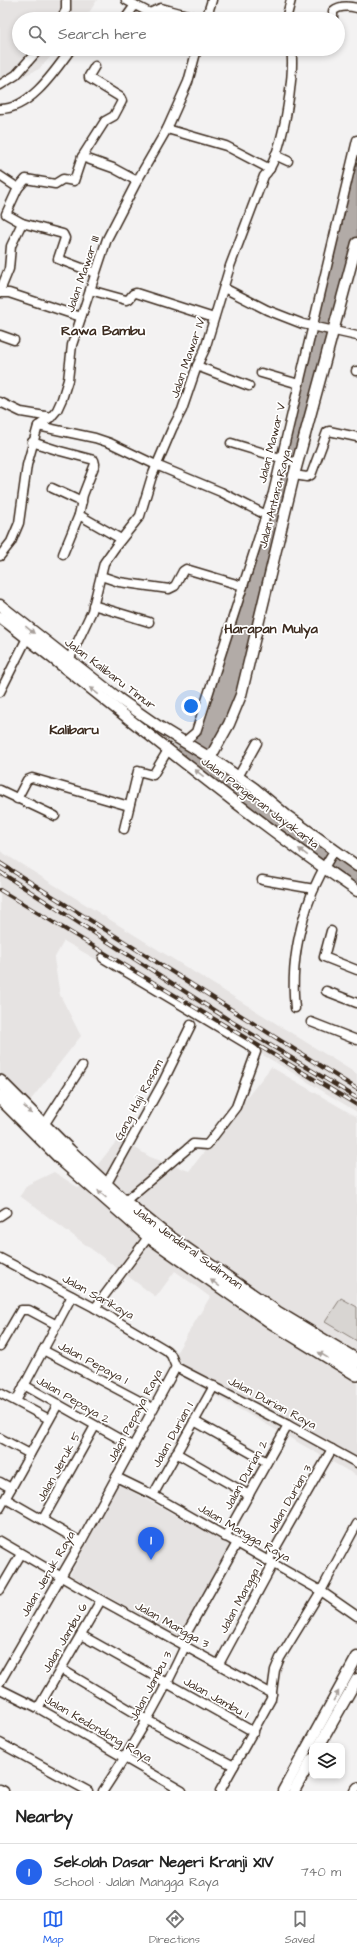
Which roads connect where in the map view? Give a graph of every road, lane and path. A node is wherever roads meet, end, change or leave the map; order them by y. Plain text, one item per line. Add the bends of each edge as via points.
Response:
1 (66, 0) edge
2 (126, 0) edge
3 (212, 0) edge
4 (292, 0) edge
5 (135, 5) junction
6 (357, 8) edge
7 (65, 12) edge
8 (130, 12) edge
9 (148, 12) edge
10 (152, 12) edge
11 (176, 12) edge
12 (208, 12) edge
13 (288, 12) edge
14 (333, 12) edge
15 (33, 56) edge
16 (66, 56) edge
17 (195, 56) edge
18 (292, 56) edge
19 (95, 66) dead end
20 (0, 85) edge
21 (0, 109) edge
22 (166, 129) junction
23 (357, 140) edge
24 (274, 155) junction
25 (82, 156) junction
26 (288, 161) dead end
27 (270, 169) junction
28 (0, 176) edge
29 (137, 181) junction
30 (18, 188) junction
31 (22, 223) junction
32 (357, 243) edge
33 (354, 271) edge
34 (95, 273) junction
35 (224, 288) junction
36 (90, 290) junction
37 (0, 292) edge
38 (81, 317) junction
39 (214, 318) junction
40 (313, 326) junction
41 (334, 331) junction
42 (0, 335) edge
43 (357, 336) edge
44 (14, 340) dead end
45 (197, 366) junction
46 (261, 373) dead end
47 (299, 384) junction
48 (248, 386) dead end
49 (0, 402) edge
50 (52, 417) junction
51 (38, 426) junction
52 (357, 437) edge
53 (32, 442) junction
54 (231, 443) dead end
55 (281, 459) junction
56 (294, 463) junction
57 (156, 465) junction
58 (294, 475) junction
59 (52, 488) dead end
60 (82, 502) junction
61 (79, 515) junction
62 (266, 516) junction
63 (121, 539) junction
64 (63, 554) dead end
65 (0, 556) edge
66 (101, 576) junction
67 (243, 586) junction
68 (0, 605) edge
69 (93, 605) junction
70 (0, 617) edge
71 (149, 622) dead end
72 (27, 638) junction
73 (70, 660) junction
74 (0, 692) edge
75 (129, 712) junction
76 (158, 726) junction
77 (148, 734) junction
78 (184, 742) junction
79 (257, 743) dead end
80 (168, 750) junction
81 (210, 758) junction
82 (238, 777) junction
83 (0, 790) edge
84 (17, 799) junction
85 (129, 806) junction
86 (55, 816) dead end
87 (124, 829) dead end
88 (334, 851) junction
89 (357, 866) edge
90 (324, 867) junction
91 (262, 880) dead end
92 (314, 889) junction
93 (357, 891) edge
94 (331, 931) dead end
95 (104, 958) dead end
96 (357, 970) edge
97 (326, 991) dead end
98 (357, 1003) edge
99 (295, 1008) dead end
100 (311, 1022) dead end
101 (191, 1025) dead end
102 (357, 1040) edge
103 (82, 1066) dead end
104 (0, 1082) edge
105 (0, 1097) edge
106 (44, 1125) junction
107 (61, 1150) junction
108 (106, 1185) junction
109 (124, 1202) junction
110 (149, 1236) junction
111 (3, 1259) edge
112 (72, 1296) junction
113 (95, 1308) junction
114 (274, 1317) junction
115 (57, 1325) junction
116 (0, 1346) edge
117 (43, 1350) junction
118 (357, 1361) edge
119 (176, 1367) junction
120 (357, 1374) edge
121 (24, 1385) junction
122 (214, 1386) junction
123 (0, 1393) edge
124 (16, 1401) junction
125 (58, 1404) junction
126 (153, 1408) junction
127 (49, 1419) junction
128 (194, 1420) junction
129 (288, 1424) junction
130 (95, 1426) junction
131 (0, 1438) edge
132 (132, 1446) junction
133 (332, 1450) junction
134 (176, 1453) junction
135 (30, 1454) junction
136 (267, 1462) junction
137 (357, 1463) edge
138 (116, 1477) junction
139 (0, 1482) edge
140 (10, 1488) junction
141 (153, 1495) junction
142 (249, 1495) junction
143 (6, 1499) junction
144 (0, 1508) edge
145 (43, 1519) junction
146 (357, 1524) edge
147 (226, 1537) junction
148 (0, 1541) edge
149 (81, 1542) junction
150 (237, 1543) junction
151 (21, 1554) junction
152 (271, 1562) junction
153 (62, 1576) junction
154 (0, 1590) edge
155 (321, 1591) junction
156 (101, 1600) junction
157 (357, 1616) edge
158 (81, 1635) junction
159 (183, 1644) junction
160 (357, 1657) edge
161 (219, 1664) junction
162 (61, 1669) junction
163 (357, 1679) edge
164 (168, 1684) junction
165 (1, 1689) edge
166 (272, 1694) junction
167 (38, 1708) junction
168 (331, 1715) junction
169 (147, 1720) junction
170 (254, 1732) junction
171 (0, 1743) edge
172 (317, 1743) edge
173 (309, 1754) edge
174 (125, 1758) junction
175 (309, 1764) edge
176 (234, 1766) junction
177 (357, 1786) edge
178 (0, 1789) edge
179 (4, 1791) edge
180 (88, 1791) edge
181 (103, 1791) edge
182 (182, 1791) edge
183 (220, 1791) edge
184 (283, 1791) edge
185 (294, 1791) edge
186 (354, 1791) edge

1 - 7 street
2 - 5 street
3 - 12 street
4 - 13 street
5 - 8 street
5 - 9 street
6 - 14 street via 347,6 336,8
10 - 11 street via 161,8
15 - 20 street via 19,72
16 - 21 street via 46,82 30,96 11,108
17 - 22 street, Jalan Mawar III via 188,82
18 - 24 street, Jalan Mawar IV via 293,69 284,126
19 - 25 street via 89,78 120,97 122,101 114,116 105,121
22 - 27 street via 226,146
22 - 29 street, Jalan Mawar III
23 - 40 street, Jalan Mawar V
24 - 26 street
24 - 27 street, Jalan Mawar IV
25 - 29 street
25 - 30 street via 74,181 63,179 55,184 26,179
27 - 35 street, Jalan Mawar IV via 264,176
28 - 30 street
29 - 34 street, Jalan Mawar III via 107,239
30 - 31 street via 6,214
31 - 34 street via 63,234 65,238 58,259
31 - 37 street via 11,246 9,269
32 - 33 street, Jalan Antara Raya
33 - 41 street, Jalan Antara Raya
34 - 36 street, Jalan Mawar III
35 - 39 street, Jalan Mawar IV
35 - 40 street via 267,310
36 - 38 street, Jalan Mawar III
36 - 39 street via 126,300 136,293
37 - 38 street
38 - 50 street, Jalan Mawar III via 72,345 66,386
39 - 45 street, Jalan Mawar IV
40 - 41 street
40 - 47 street, Jalan Mawar V
41 - 43 street
41 - 56 street, Jalan Antara Raya
42 - 44 street
45 - 48 street
45 - 57 street, Jalan Mawar IV via 182,410
46 - 47 street
47 - 55 street, Jalan Mawar V
49 - 50 street via 21,412
50 - 51 street
51 - 53 street
51 - 57 street via 95,438
52 - 58 street via 332,430 327,432 311,475
53 - 60 street via 94,460 95,464
53 - 65 street via 18,523 11,542
54 - 55 street
55 - 56 street
55 - 62 street, Jalan Mawar V
56 - 58 street, Jalan Antara Raya
57 - 62 street via 221,492
57 - 63 street, Jalan Mawar IV via 140,516
58 - 81 street, Jalan Antara Raya via 241,695 229,724
59 - 60 street
60 - 61 street
61 - 63 street
61 - 64 street
62 - 67 street, Jalan Mawar V
63 - 66 street, Jalan Mawar IV via 104,563
66 - 67 street via 119,582 169,589 175,586 186,569
66 - 69 street, Jalan Mawar IV
67 - 78 street, Jalan Mawar V via 196,732
68 -> 73 street, Jalan Kalibaru Timur
69 - 71 street
69 - 73 street, Jalan Mawar IV
70 - 72 street, Jalan Kalibaru Timur
72 - 74 street
75 -> 72 street, Jalan Kalibaru Timur
73 - 75 street, Jalan Kalibaru Timur
75 - 76 street, Jalan Kalibaru Timur
75 - 77 street, Jalan Kalibaru Timur
76 - 77 street via 152,727
76 - 78 street, Jalan Kalibaru Timur
77 - 80 street, Jalan Pangeran Jayakarta
78 - 81 street, Jalan Kalibaru Timur
79 - 82 street
80 - 85 street via 153,775 138,771
90 -> 80 street, Jalan Pangeran Jayakarta
81 - 82 street, Jalan Pangeran Jayakarta
82 - 88 street, Jalan Pangeran Jayakarta
83 - 84 street
84 - 85 street via 27,780 32,778
84 - 86 street
85 - 87 street
88 - 89 street, Jalan Pangeran Jayakarta
88 - 90 street
90 - 92 street
90 - 93 street, Jalan Pangeran Jayakarta
91 - 92 street
92 - 99 street via 301,930 296,960 293,996
94 - 96 street via 324,957
95 - 109 street via 256,1051 236,1108 207,1145 193,1144
97 - 98 street
100 - 102 street
101 - 108 street, Gang Haji Rasam
103 - 106 street
104 -> 106 highway, Jalan Jenderal Sudirman
105 - 107 highway, Jalan Jenderal Sudirman
106 - 107 highway, Jalan Jenderal Sudirman
107 - 108 highway, Jalan Jenderal Sudirman
110 -> 107 highway, Jalan Jenderal Sudirman
108 - 109 highway, Jalan Jenderal Sudirman
109 - 114 highway, Jalan Jenderal Sudirman
110 - 113 street
114 -> 110 highway, Jalan Jenderal Sudirman
111 - 112 street, Jalan Sarikaya
112 - 113 street, Jalan Sarikaya
112 - 115 street
113 - 119 street, Jalan Sarikaya via 166,1350
114 - 118 highway, Jalan Jenderal Sudirman
120 -> 114 highway, Jalan Jenderal Sudirman
115 - 116 street via 29,1310 21,1310
115 - 117 street
117 - 121 street
117 - 126 street, Jalan Pepaya 1
119 - 122 street, Jalan Durian Raya
119 - 126 street, Jalan Pepaya Raya
121 - 124 street
121 - 125 street, Jalan Pepaya 2
122 - 128 street, Jalan Durian 1
122 - 129 street, Jalan Durian Raya
123 - 124 street
124 - 127 street
125 - 127 street
125 - 130 street, Jalan Pepaya 2
126 - 132 street, Jalan Pepaya Raya
127 - 135 street
128 - 134 street, Jalan Durian 1
128 - 136 street
129 - 133 street, Jalan Durian Raya
129 - 136 street, Jalan Durian 2
130 - 132 street, Jalan Pepaya 2
130 - 145 street, Jalan Jeruk 5
131 - 135 street
132 - 138 street, Jalan Pepaya Raya
133 - 137 street, Jalan Durian Raya
133 - 152 street, Jalan Durian 3
134 - 141 street, Jalan Durian 1
134 - 142 street
135 - 140 street
136 - 142 street, Jalan Durian 2
138 - 141 street, Jalan Mangga Raya
138 - 149 street, Jalan Jeruk Raya
139 - 140 street
140 - 143 street
141 - 147 street, Jalan Mangga Raya
142 - 147 street, Jalan Durian 2
143 - 144 street
143 - 145 street
145 - 149 street
146 - 155 street
147 - 150 street, Jalan Mangga Raya
148 - 151 street, Jalan Mangga 3
149 - 153 street, Jalan Jeruk Raya
150 - 152 street, Jalan Mangga Raya
150 - 159 street, Jalan Jambu 3
151 - 153 street, Jalan Mangga 3
151 - 154 street
152 - 155 street, Jalan Mangga Raya
152 - 161 street, Jalan Mangga 1
153 - 156 street, Jalan Mangga 3
153 - 165 street, Jalan Jeruk Raya
155 - 157 street, Jalan Mangga Raya
155 - 166 street via 277,1665
156 - 158 street, Jalan Jambu 6
156 - 159 street, Jalan Mangga 3
158 - 162 street, Jalan Jambu 6
158 - 164 street, Jalan Jambu 1
159 - 161 street, Jalan Mangga 3
159 - 164 street, Jalan Jambu 3
168 -> 160 street
161 - 166 street, Jalan Mangga 3
162 - 167 street, Jalan Jambu 6
162 - 169 street
163 - 168 street
164 - 169 street, Jalan Jambu 3
164 - 170 street, Jalan Jambu 1
165 - 167 street, Jalan Kedondong Raya
166 - 170 street
167 - 174 street, Jalan Kedondong Raya
168 - 172 street
169 - 174 street, Jalan Jambu 3
169 - 176 street
170 - 176 street
171 - 180 street
173 - 184 street
174 - 181 street, Jalan Jambu 3
174 - 182 street, Jalan Kedondong Raya
175 - 185 street
176 - 183 street
177 - 186 street
178 - 179 street

